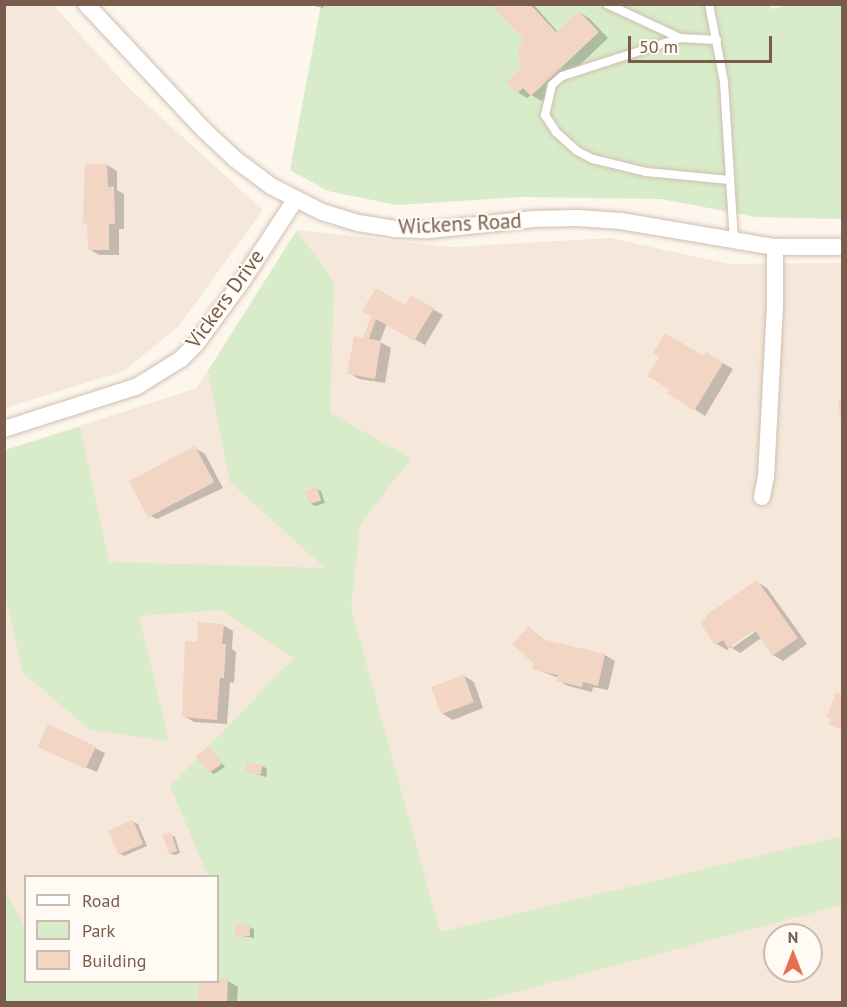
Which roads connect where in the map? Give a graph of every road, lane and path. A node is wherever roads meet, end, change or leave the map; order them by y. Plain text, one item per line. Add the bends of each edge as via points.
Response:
1 (86, 4) edge
2 (607, 4) edge
3 (710, 4) edge
4 (680, 38) junction
5 (717, 40) junction
6 (730, 180) junction
7 (295, 200) junction
8 (734, 241) junction
9 (775, 247) junction
10 (843, 247) edge
11 (4, 429) edge
12 (762, 497) dead end

1 - 7 street, Wickens Road via 213,139 244,166
2 - 4 lane
3 - 5 lane
4 - 5 lane
4 - 6 lane via 562,76 552,86 545,115 577,152 593,159 646,172
5 - 6 lane via 724,82
6 - 8 lane
7 - 8 street, Wickens Road via 358,223 394,229 430,230 577,218 621,221
7 - 11 street, Vickers Drive via 240,284 181,359 136,387
8 - 9 street, Wickens Road
9 - 10 street, Wickens Road
9 - 12 street via 775,305

